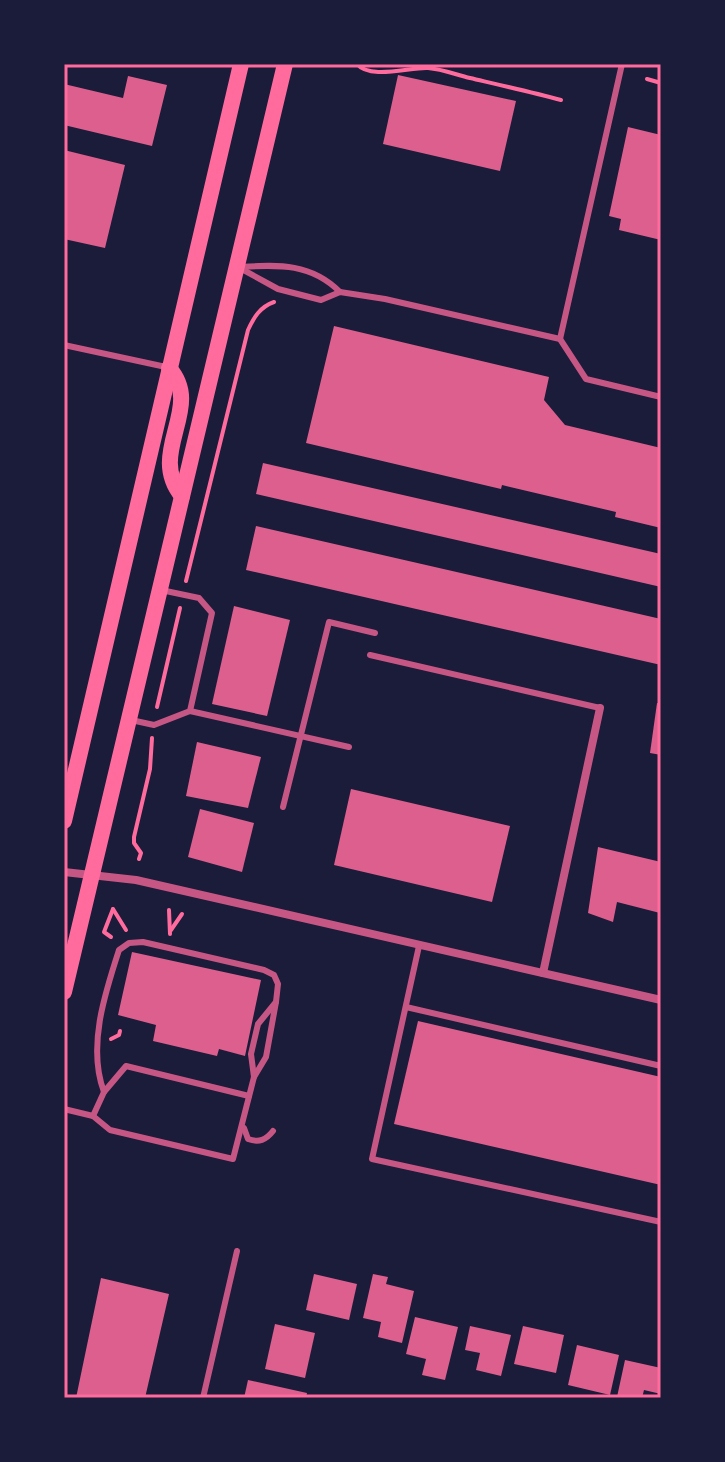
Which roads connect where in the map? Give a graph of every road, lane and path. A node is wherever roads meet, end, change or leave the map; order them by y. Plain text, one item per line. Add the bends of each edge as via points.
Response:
1 (241, 64) edge
2 (285, 64) edge
3 (357, 64) edge
4 (622, 64) edge
5 (647, 79) dead end
6 (661, 83) edge
7 (561, 100) dead end
8 (238, 267) junction
9 (340, 292) junction
10 (286, 303) dead end
11 (560, 339) junction
12 (64, 345) edge
13 (169, 368) junction
14 (661, 397) edge
15 (182, 496) junction
16 (185, 584) dead end
17 (158, 589) junction
18 (180, 608) dead end
19 (375, 633) dead end
20 (370, 655) dead end
21 (600, 708) joint
22 (190, 711) junction
23 (156, 713) dead end
24 (127, 719) junction
25 (301, 737) junction
26 (152, 738) dead end
27 (349, 747) dead end
28 (283, 807) dead end
29 (64, 821) edge
30 (139, 859) dead end
31 (64, 872) edge
32 (91, 875) junction
33 (113, 909) dead end
34 (182, 914) dead end
35 (104, 932) dead end
36 (170, 932) dead end
37 (419, 946) junction
38 (543, 973) junction
39 (64, 992) edge
40 (661, 1000) edge
41 (276, 1002) junction
42 (406, 1007) junction
43 (661, 1066) edge
44 (254, 1077) junction
45 (104, 1092) junction
46 (249, 1096) junction
47 (64, 1109) edge
48 (93, 1116) junction
49 (243, 1125) junction
50 (273, 1131) dead end
51 (661, 1222) edge
52 (237, 1251) dead end
53 (203, 1398) edge

1 - 13 main road
2 - 8 main road
3 - 7 path via 368,71 396,73 428,68
4 - 11 lane
5 - 6 path
8 - 9 lane via 283,265 324,276
8 - 9 lane via 278,289 321,300
8 - 15 main road
9 - 11 lane
10 - 16 path via 267,305 248,330
11 - 14 lane via 586,379
12 - 13 lane
13 - 15 main road via 178,378 182,400 169,475
13 - 29 main road
15 - 17 main road
17 - 22 lane via 199,598 212,613
17 - 24 main road
18 - 23 path
19 - 25 lane via 329,622
20 - 21 lane
21 - 38 street
22 - 24 lane via 154,725
22 - 25 lane
24 - 32 main road
25 - 27 lane
25 - 28 lane
26 - 30 path via 134,837
31 - 32 street
32 - 37 street via 136,880
32 - 39 main road
33 - 35 path
34 - 36 path
37 - 38 street
37 - 42 lane
38 - 40 street
41 - 44 lane via 266,1057
41 - 44 lane via 258,1024 251,1054
41 - 45 lane via 278,984 264,970 129,943 119,950 98,1036 98,1075
42 - 43 lane
42 - 51 lane via 372,1159
44 - 46 lane
45 - 46 lane via 126,1066
45 - 48 lane
46 - 49 lane
47 - 48 lane
48 - 49 lane via 110,1130 233,1159
49 - 50 lane via 253,1141
52 - 53 lane

